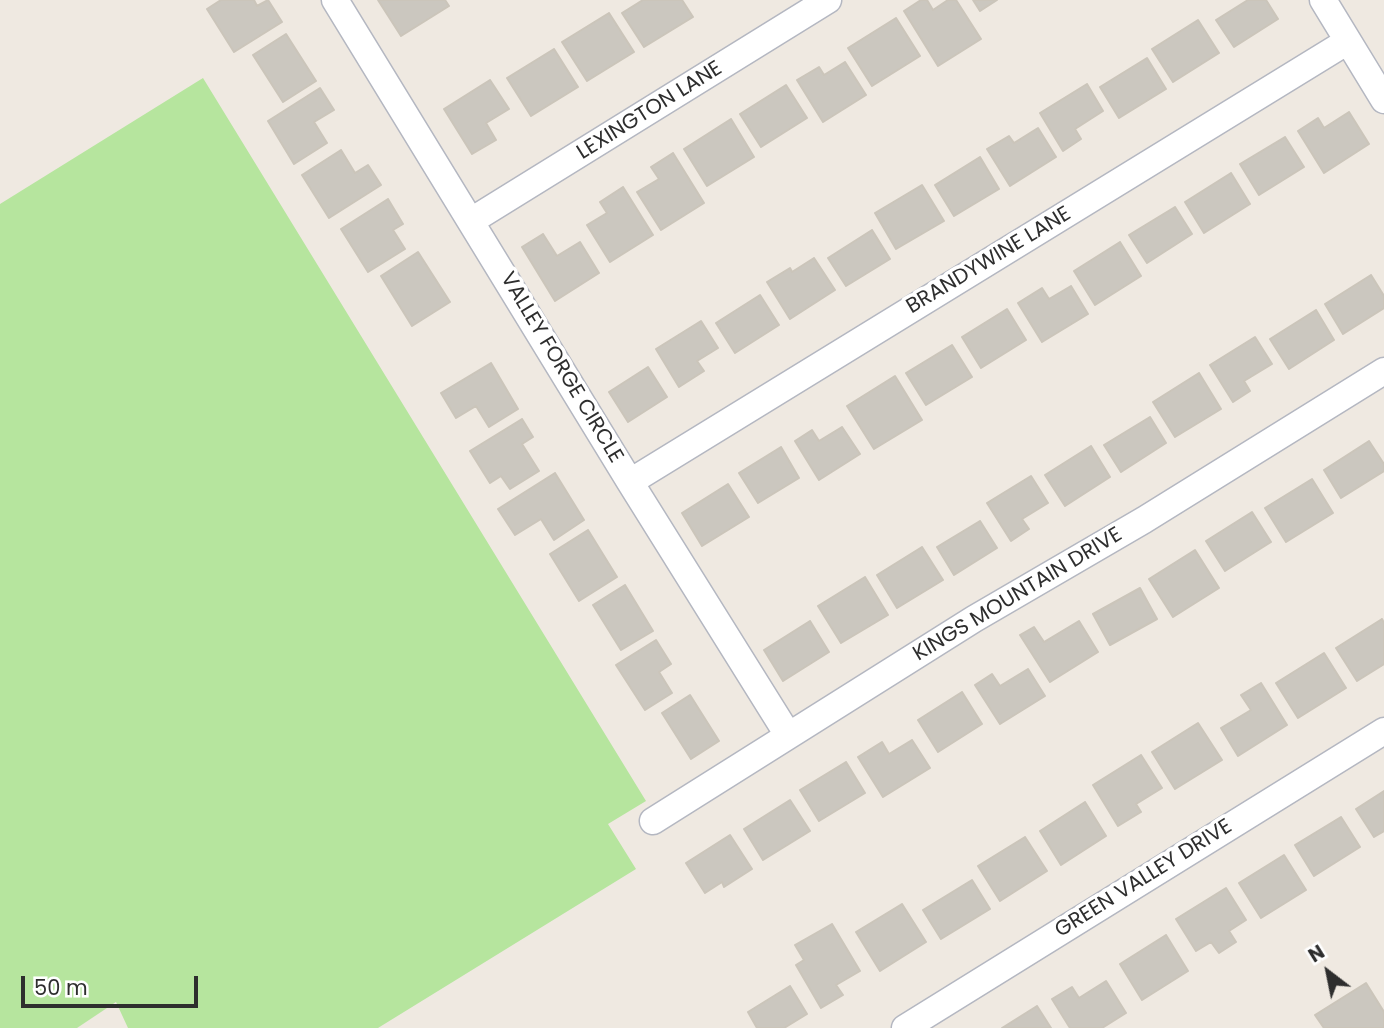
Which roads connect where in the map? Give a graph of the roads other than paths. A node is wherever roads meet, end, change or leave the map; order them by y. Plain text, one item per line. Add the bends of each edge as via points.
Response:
1 (335, 0) edge
2 (828, 0) edge
3 (1323, 0) edge
4 (1348, 41) junction
5 (1384, 100) edge
6 (471, 221) junction
7 (1384, 371) edge
8 (630, 482) junction
9 (1384, 731) edge
10 (789, 735) junction
11 (653, 821) dead end
12 (941, 1018) edge
13 (905, 1028) edge

1 - 6 street, VALLEY FORGE CIRCLE
2 - 6 street, LEXINGTON LANE
3 - 4 street
4 - 5 street
4 - 8 street, BRANDYWINE LANE
6 - 8 street, VALLEY FORGE CIRCLE
7 - 10 street, KINGS MOUNTAIN DRIVE
8 - 10 street, VALLEY FORGE CIRCLE
9 - 12 street, GREEN VALLEY DRIVE
10 - 11 street, KINGS MOUNTAIN DRIVE
12 - 13 street, GREEN VALLEY DRIVE

